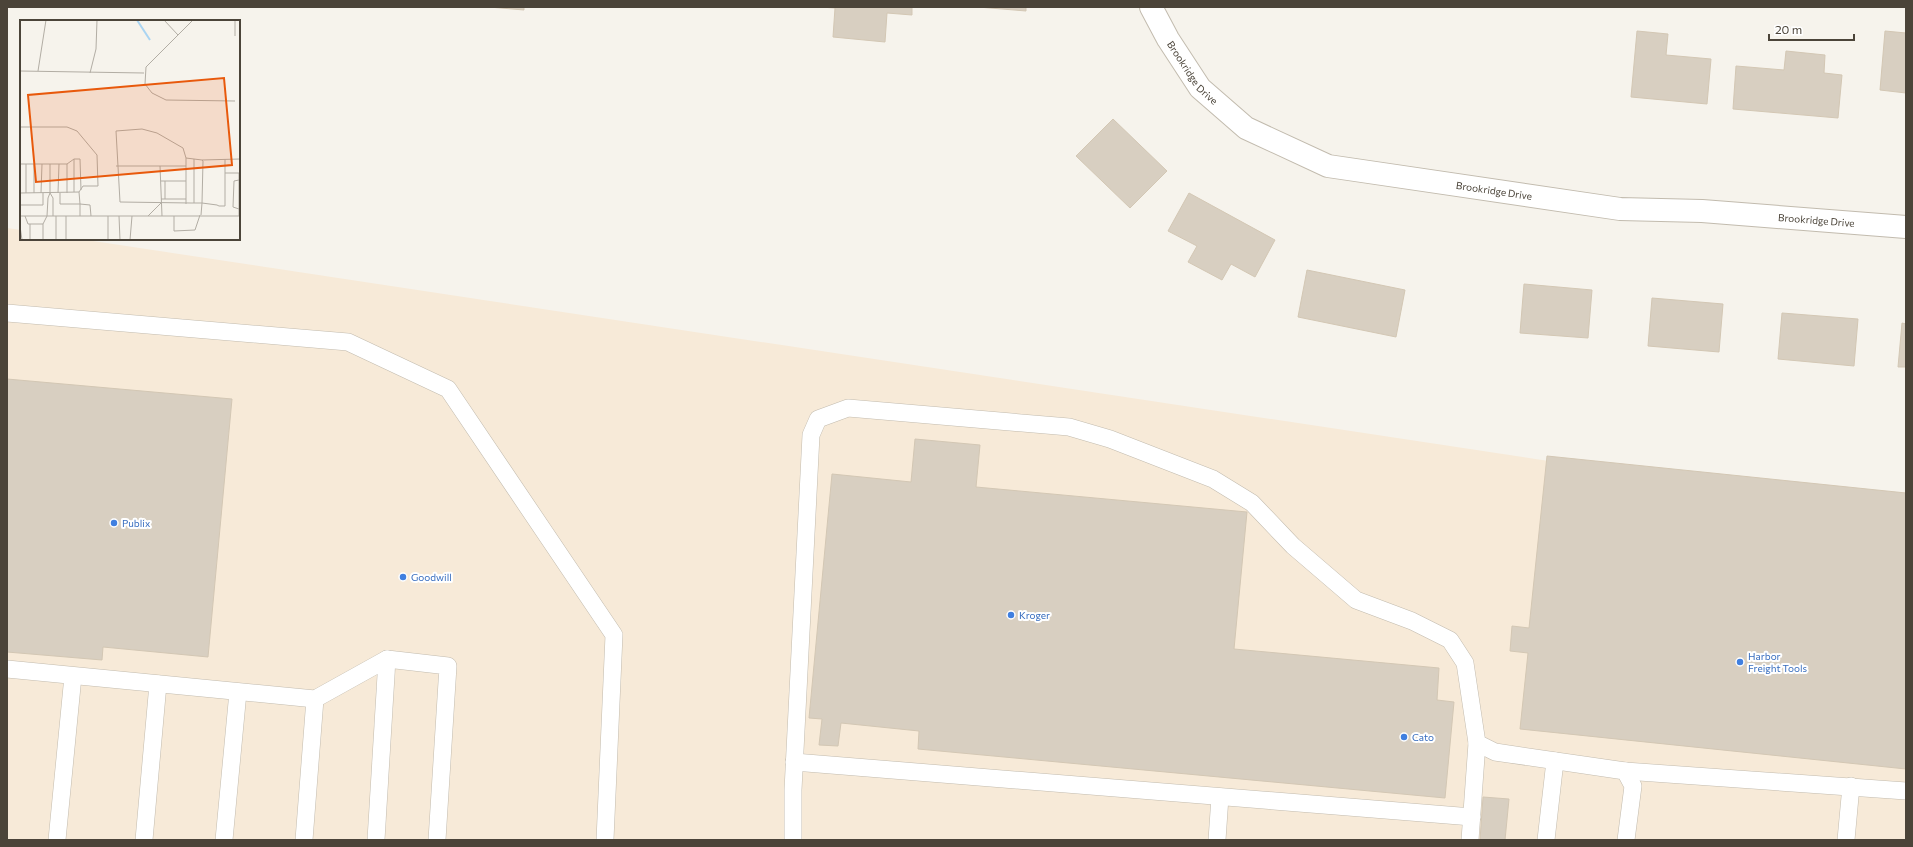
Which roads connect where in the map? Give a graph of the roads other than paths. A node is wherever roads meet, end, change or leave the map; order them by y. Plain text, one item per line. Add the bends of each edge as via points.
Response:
1 (1151, 7) edge
2 (1906, 226) edge
3 (7, 313) edge
4 (387, 659) junction
5 (7, 669) edge
6 (73, 676) junction
7 (158, 684) junction
8 (238, 692) junction
9 (316, 699) junction
10 (1477, 743) junction
11 (1555, 760) junction
12 (794, 762) junction
13 (1626, 770) junction
14 (1851, 786) junction
15 (1906, 790) edge
16 (1220, 797) junction
17 (1472, 816) junction
18 (57, 840) edge
19 (144, 840) edge
20 (224, 840) edge
21 (304, 840) edge
22 (376, 840) edge
23 (436, 840) edge
24 (605, 840) edge
25 (793, 840) edge
26 (1218, 840) edge
27 (1470, 840) edge
28 (1546, 840) edge
29 (1626, 840) edge
30 (1846, 840) edge

1 - 2 street, Brookridge Drive via 1168,39 1200,88 1246,128 1328,166 1620,209 1702,211
3 - 24 lane via 348,342 448,389 614,635
4 - 9 lane
4 - 22 lane
4 - 23 lane via 448,666
5 - 6 lane
6 - 7 lane
6 - 18 lane
7 - 8 lane
7 - 19 lane
8 - 9 lane
8 - 20 lane
9 - 21 lane
10 - 11 lane via 1495,752
10 - 12 lane via 1465,663 1450,640 1412,621 1356,600 1293,546 1252,503 1213,479 1110,439 1070,427 848,408 818,419 811,435
10 - 17 lane
11 - 13 lane
11 - 28 lane
12 - 16 lane
12 - 25 lane
13 - 14 lane
13 - 29 lane via 1632,786
14 - 15 lane
14 - 30 lane
16 - 17 lane
16 - 26 lane
17 - 27 lane

